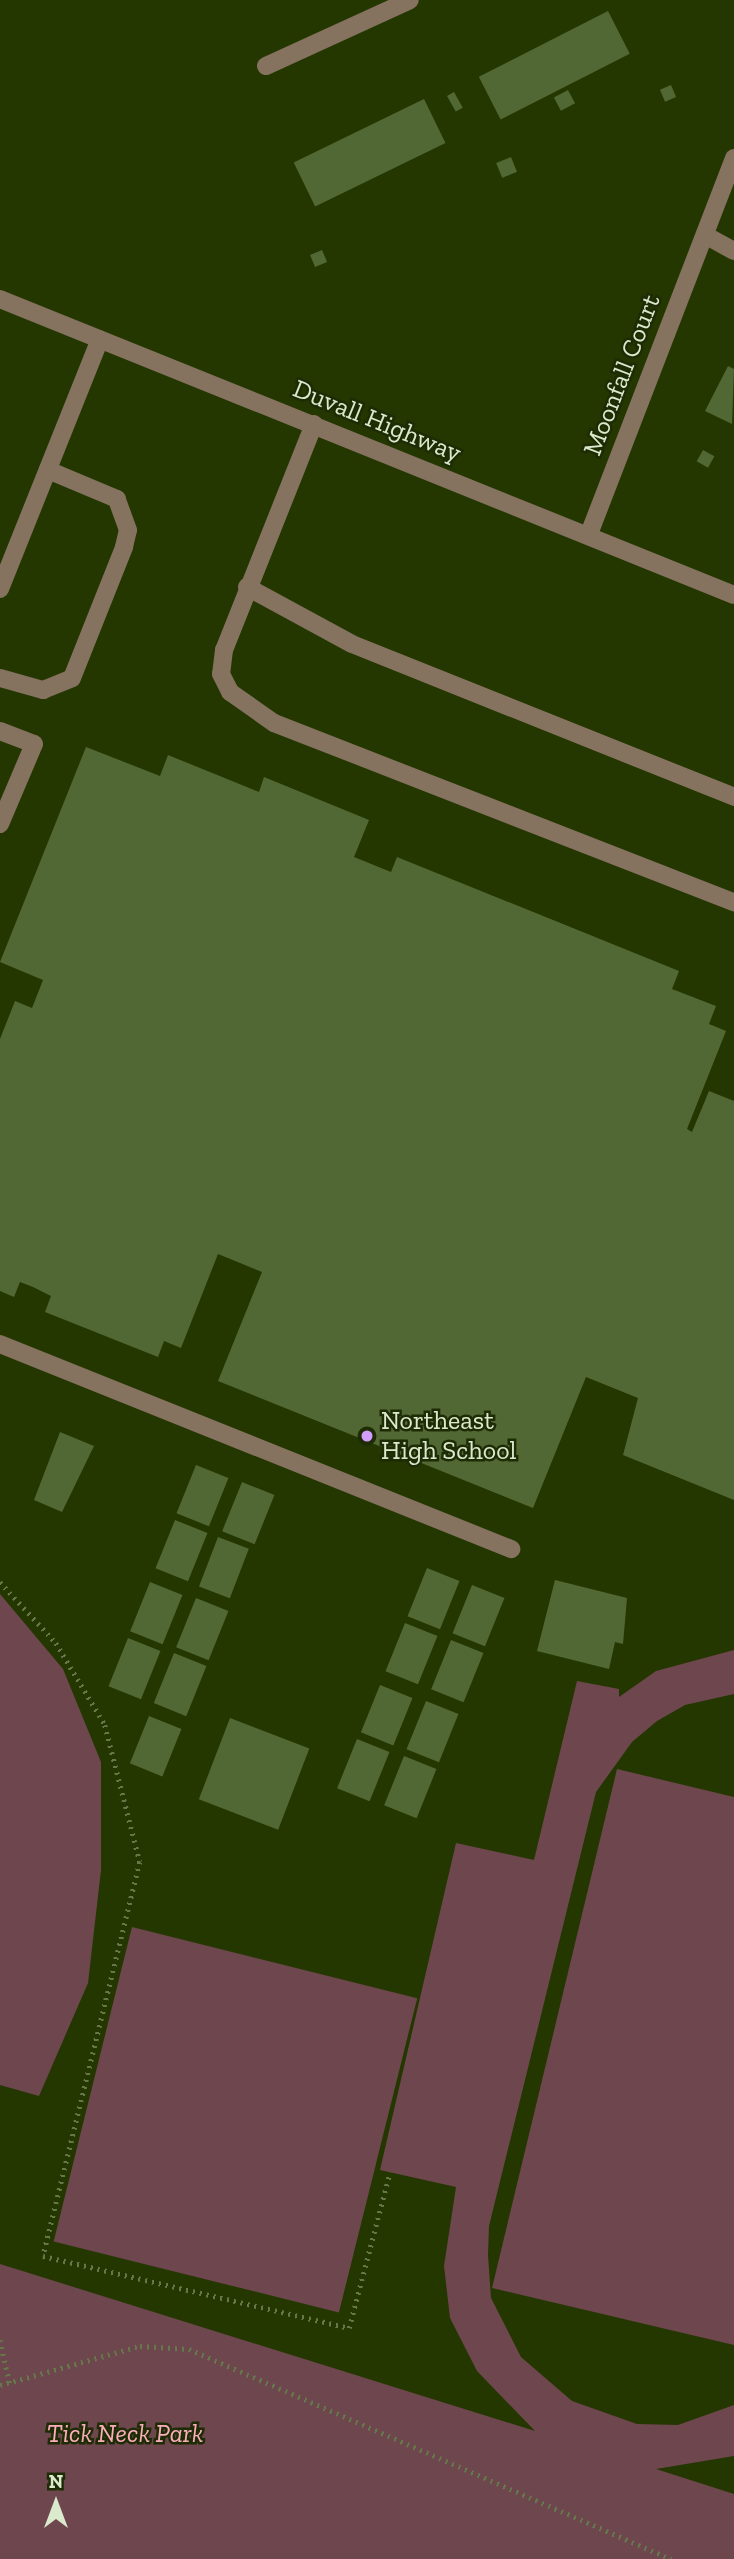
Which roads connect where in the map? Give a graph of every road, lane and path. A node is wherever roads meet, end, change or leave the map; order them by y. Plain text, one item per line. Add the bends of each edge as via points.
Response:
1 (410, 0) edge
2 (266, 66) dead end
3 (734, 158) edge
4 (705, 235) junction
5 (734, 251) edge
6 (0, 299) edge
7 (100, 339) junction
8 (314, 424) junction
9 (48, 470) junction
10 (589, 534) junction
11 (247, 587) junction
12 (0, 589) edge
13 (734, 595) edge
14 (0, 678) edge
15 (0, 731) edge
16 (734, 797) edge
17 (0, 824) edge
18 (734, 902) edge
19 (0, 1344) edge
20 (511, 1549) dead end
21 (0, 1582) edge
22 (390, 2172) dead end
23 (0, 2340) edge
24 (10, 2384) junction
25 (0, 2385) edge
26 (671, 2559) edge

1 - 2 street
3 - 4 street, Moonfall Court
4 - 5 street
4 - 10 street, Moonfall Court
6 - 7 street, Duvall Highway
7 - 8 street, Duvall Highway
7 - 9 street
8 - 10 street, Duvall Highway
8 - 11 street
9 - 12 street
9 - 14 street via 117,499 128,530 72,678 43,690
10 - 13 street, Duvall Highway
11 - 16 street via 352,644
11 - 18 street via 221,674 250,710
15 - 17 street via 34,744
19 - 20 street
21 - 22 path via 56,1643 105,1725 140,1862 43,2256 349,2328
23 - 24 path
24 - 25 path
24 - 26 path via 32,2372 139,2346 189,2348

